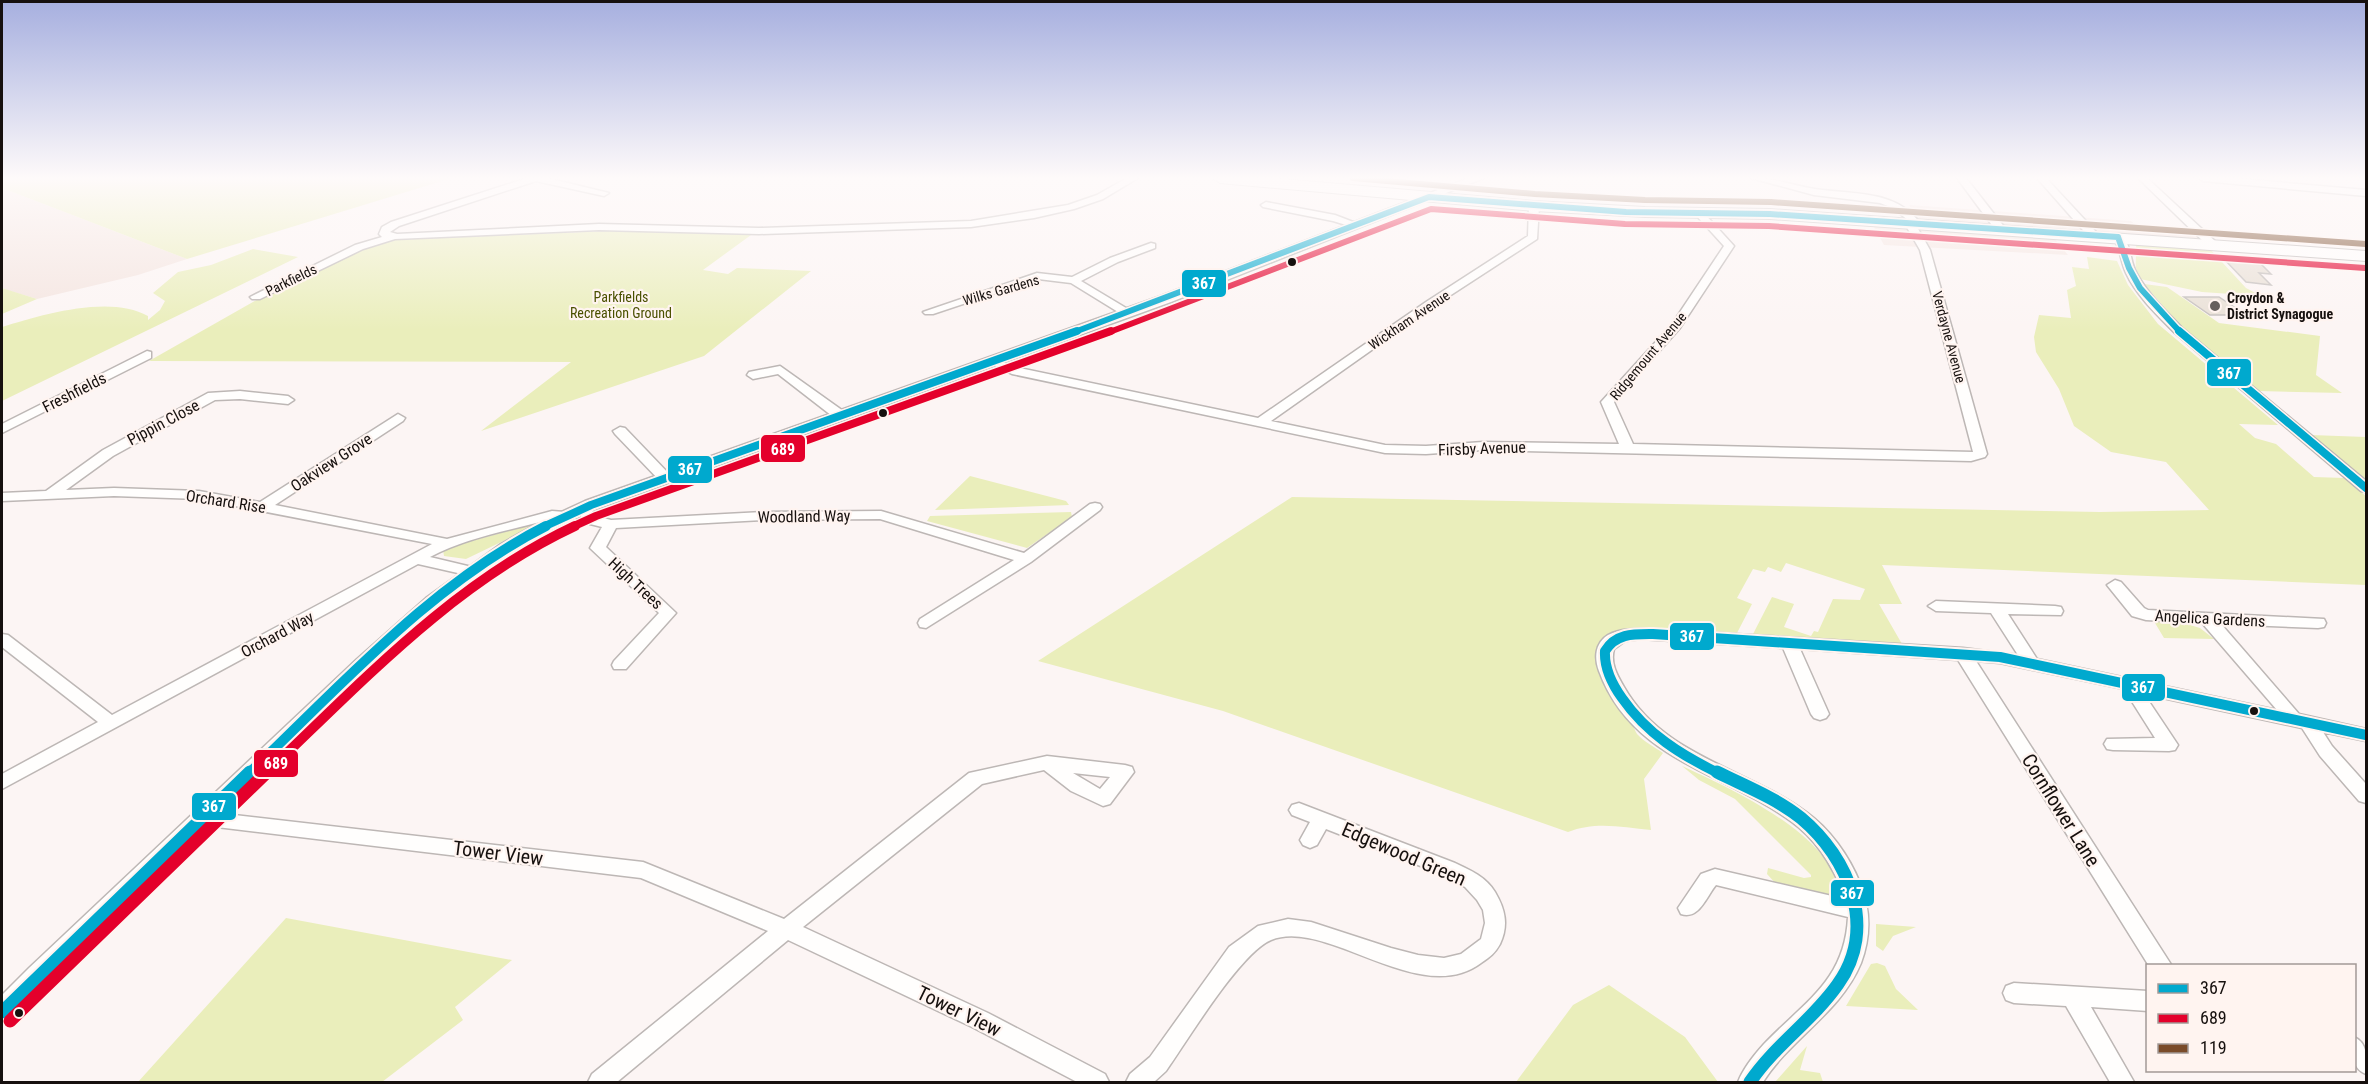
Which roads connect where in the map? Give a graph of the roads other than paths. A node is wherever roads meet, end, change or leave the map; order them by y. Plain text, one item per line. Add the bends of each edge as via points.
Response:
1 (387, 229) edge
2 (566, 229) edge
3 (662, 229) edge
4 (832, 229) edge
5 (1347, 229) edge
6 (1533, 229) edge
7 (1713, 229) edge
8 (1915, 229) edge
9 (1980, 229) edge
10 (2086, 229) edge
11 (2196, 229) edge
12 (2001, 230) joint
13 (2093, 236) junction
14 (392, 237) junction
15 (2118, 237) junction
16 (2212, 244) junction
17 (1151, 246) dead end
18 (2367, 256) edge
19 (1074, 280) junction
20 (256, 297) dead end
21 (929, 312) dead end
22 (1126, 314) junction
23 (147, 355) dead end
24 (992, 362) junction
25 (753, 375) dead end
26 (288, 400) dead end
27 (841, 416) junction
28 (398, 418) dead end
29 (1260, 423) junction
30 (2, 429) edge
31 (620, 430) dead end
32 (1628, 448) junction
33 (1980, 454) joint
34 (666, 479) junction
35 (2367, 488) edge
36 (52, 494) junction
37 (2, 497) edge
38 (263, 507) junction
39 (1095, 507) dead end
40 (580, 510) junction
41 (562, 518) junction
42 (611, 524) junction
43 (447, 543) junction
44 (417, 559) junction
45 (1026, 559) junction
46 (471, 571) junction
47 (2115, 585) dead end
48 (1936, 606) dead end
49 (1996, 609) junction
50 (2055, 611) dead end
51 (2207, 618) junction
52 (926, 623) dead end
53 (2318, 623) dead end
54 (2, 639) edge
55 (1789, 643) junction
56 (1963, 654) junction
57 (2031, 663) junction
58 (620, 665) dead end
59 (2129, 684) junction
60 (1820, 714) dead end
61 (2301, 722) junction
62 (111, 723) junction
63 (2367, 735) edge
64 (2114, 744) dead end
65 (1047, 763) dead end
66 (2, 782) edge
67 (2367, 796) edge
68 (1299, 810) dead end
69 (200, 818) junction
70 (1321, 819) junction
71 (1310, 840) dead end
72 (1688, 908) dead end
73 (1858, 911) junction
74 (786, 929) junction
75 (2160, 964) edge
76 (2014, 993) dead end
77 (2073, 997) junction
78 (2146, 1001) edge
79 (2, 1012) edge
80 (2356, 1048) edge
81 (2367, 1064) edge
82 (600, 1083) edge
83 (1096, 1083) edge
84 (1138, 1083) edge
85 (1750, 1083) edge
86 (2122, 1083) edge

1 - 14 street via 383,232
2 - 14 street, Parkfields
3 - 4 street, Parkfields
5 - 22 street
6 - 29 street, Wickham Avenue via 1533,237
7 - 32 street, Ridgemount Avenue via 1729,246 1676,326 1608,402
8 - 33 street, Verdayne Avenue via 1925,250
9 - 12 highway
10 - 13 street
11 - 16 street
12 - 13 highway
13 - 15 highway
14 - 20 street, Parkfields via 358,247
15 - 16 highway
15 - 35 street via 2127,249 2132,275 2171,323
16 - 18 highway
17 - 19 street
19 - 21 street, Wilks Gardens via 1037,276
19 - 22 street, Wilks Gardens
22 - 24 street
23 - 30 street, Freshfields
24 - 27 street
24 - 29 street, Firsby Avenue via 1012,370
25 - 27 street via 780,370
26 - 36 street, Pippin Close via 212,396 108,453
27 - 34 street
28 - 38 street, Oakview Grove
29 - 32 street, Firsby Avenue via 1385,448
31 - 34 street
32 - 33 street, Firsby Avenue
34 - 40 street
36 - 37 street, Orchard Rise
36 - 38 street, Orchard Rise via 199,495
38 - 43 street, Orchard Rise
39 - 45 street
40 - 41 street
40 - 42 street, Woodland Way
41 - 43 street, Orchard Way via 552,515
41 - 46 street via 513,543
42 - 45 street, Woodland Way via 881,515
42 - 58 street, High Trees via 598,548 668,613
43 - 44 street, Orchard Way
44 - 46 street
44 - 62 street, Orchard Way
45 - 52 street
46 - 69 street via 383,646
47 - 51 street, Angelica Gardens via 2141,614
48 - 49 street
49 - 50 street
49 - 57 street
51 - 53 street, Angelica Gardens
51 - 61 street
54 - 62 street
55 - 56 street
55 - 60 street
55 - 73 street via 1634,634 1612,641 1606,647 1604,662 1624,704 1661,740 1785,807 1812,827 1845,868
56 - 57 street
56 - 75 street, Cornflower Lane
57 - 59 street
59 - 61 street
59 - 64 street via 2169,745
61 - 63 street
61 - 67 street
62 - 66 street, Orchard Way
65 - 74 street via 976,778
68 - 70 street, Edgewood Green
69 - 74 street, Tower View via 643,870
69 - 79 street
70 - 71 street
70 - 84 street, Edgewood Green via 1445,868 1478,887 1494,910 1495,930 1489,945 1465,963 1431,967 1306,929 1264,932 1237,953 1158,1064
72 - 73 street via 1708,880 1715,877
73 - 85 street via 1855,948 1844,974 1771,1050
74 - 82 street
74 - 83 street, Tower View via 980,1020
76 - 77 street
77 - 78 street
77 - 86 street
80 - 81 street

